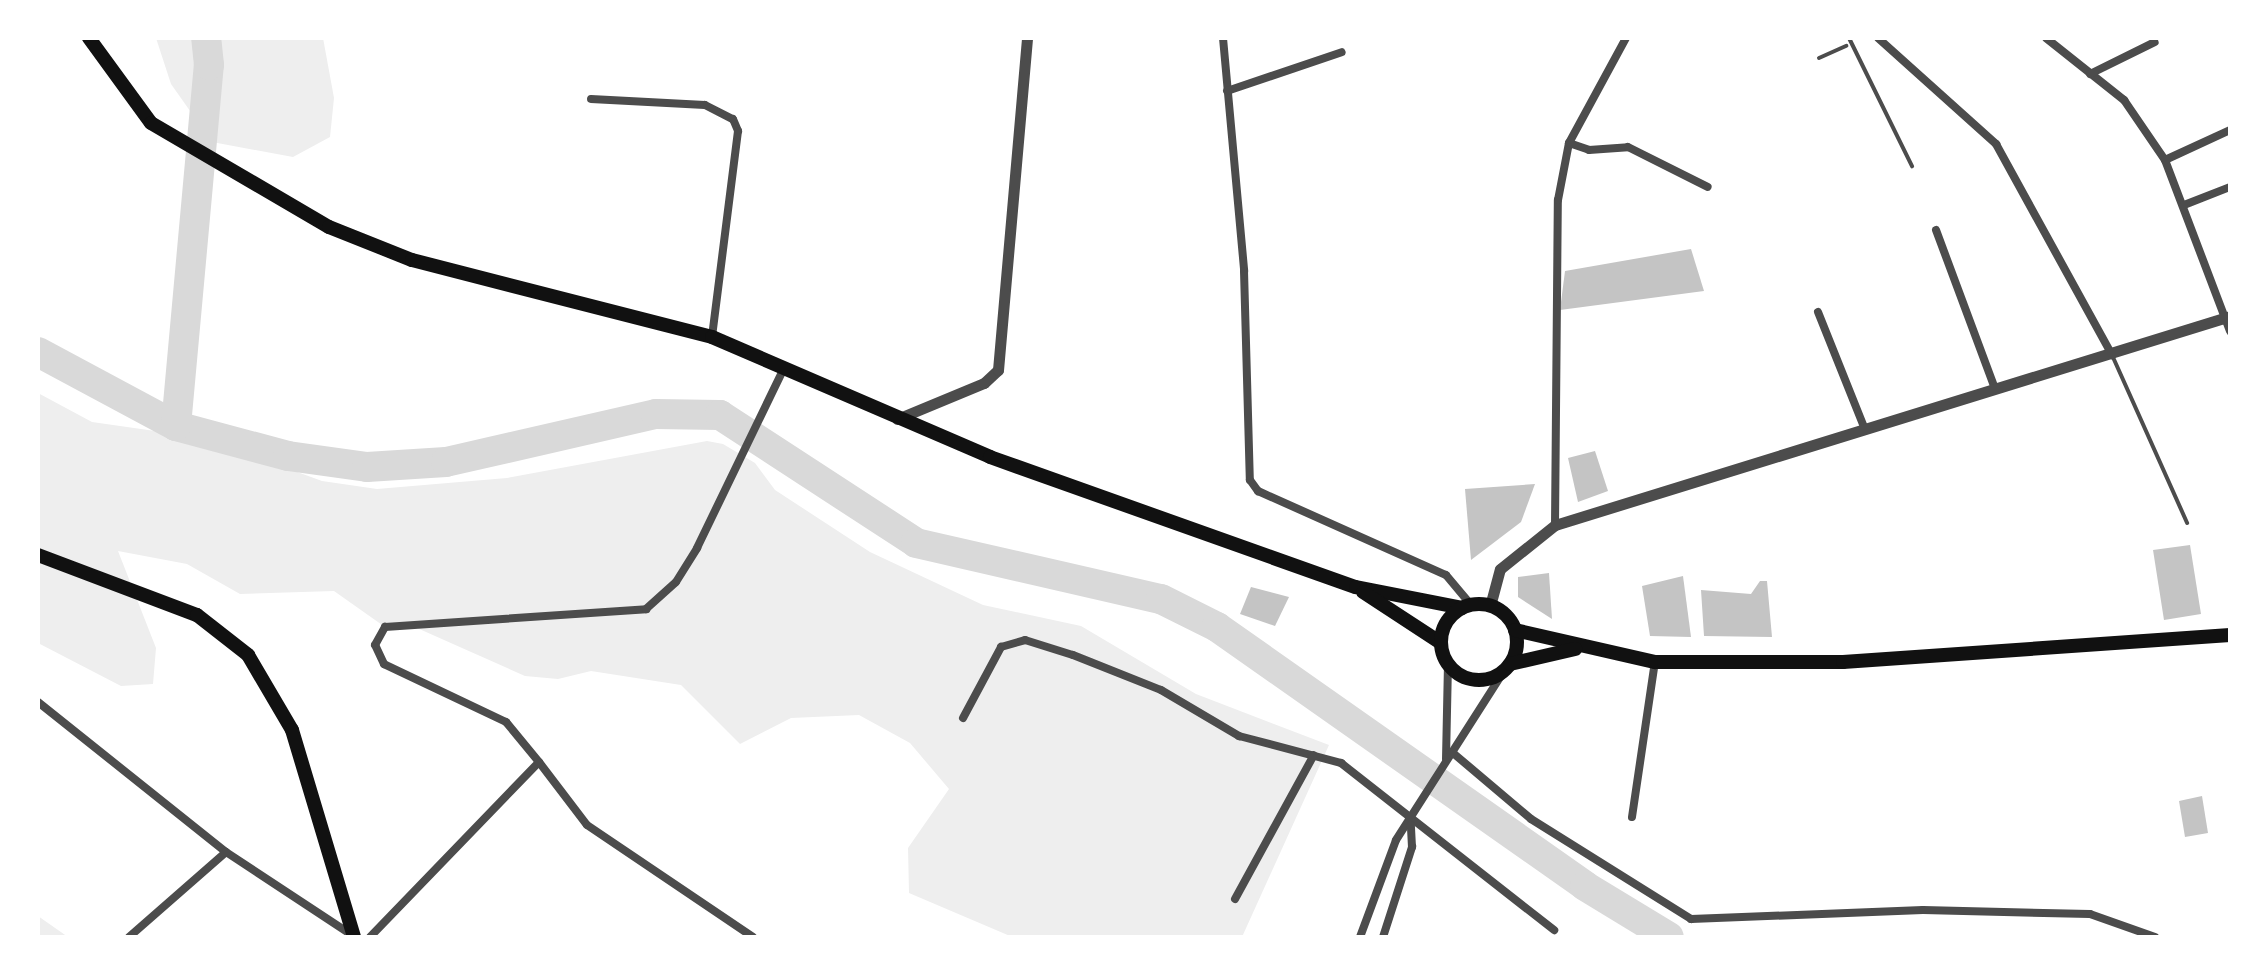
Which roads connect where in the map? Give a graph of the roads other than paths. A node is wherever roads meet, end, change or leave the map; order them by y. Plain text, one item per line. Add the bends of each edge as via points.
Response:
1 (89, 38) edge
2 (1027, 38) edge
3 (1223, 38) edge
4 (1626, 38) edge
5 (1849, 38) edge
6 (1878, 38) edge
7 (2046, 38) edge
8 (2155, 42) dead end
9 (1847, 46) junction
10 (1342, 52) dead end
11 (1819, 58) dead end
12 (2090, 74) junction
13 (1227, 91) junction
14 (591, 99) dead end
15 (2230, 130) edge
16 (1569, 143) junction
17 (2165, 160) junction
18 (1912, 166) dead end
19 (1708, 187) dead end
20 (2230, 187) edge
21 (2184, 205) junction
22 (1936, 230) dead end
23 (1818, 312) dead end
24 (2227, 317) edge
25 (2230, 331) edge
26 (712, 337) junction
27 (2112, 355) junction
28 (784, 368) junction
29 (1995, 389) junction
30 (895, 420) junction
31 (1864, 427) junction
32 (2187, 523) dead end
33 (1555, 525) junction
34 (38, 555) edge
35 (1356, 587) junction
36 (1490, 606) junction
37 (1466, 607) junction
38 (1515, 630) junction
39 (2230, 635) edge
40 (1441, 643) junction
41 (1576, 649) junction
42 (1655, 662) junction
43 (1448, 665) junction
44 (1507, 667) junction
45 (38, 702) edge
46 (963, 718) dead end
47 (1314, 755) junction
48 (1447, 758) junction
49 (539, 762) junction
50 (1632, 817) dead end
51 (1413, 820) junction
52 (226, 852) junction
53 (1235, 899) dead end
54 (1554, 930) dead end
55 (129, 937) edge
56 (354, 937) edge
57 (370, 937) edge
58 (753, 937) edge
59 (1360, 937) edge
60 (1383, 937) edge
61 (2155, 937) edge

1 - 26 main road via 151,123 329,227 412,260
2 - 30 street via 998,370 984,383
3 - 13 street
4 - 16 street
5 - 9 lane
6 - 27 street via 1996,144
7 - 12 street
8 - 12 street
9 - 11 lane
9 - 18 lane
10 - 13 street
12 - 17 street via 2124,100
13 - 37 street via 1244,271 1250,480 1258,491 1446,575
14 - 26 street via 705,105 733,119 733,188
15 - 17 street
16 - 19 street via 1589,150 1628,147
16 - 33 street via 1557,215
17 - 21 street
20 - 21 street
21 - 24 street
22 - 29 street
23 - 31 street
24 - 25 street
24 - 27 street
26 - 28 main road
27 - 29 street
27 - 32 lane
28 - 30 main road
28 - 49 street via 730,469 697,548 676,582 646,609 385,627 375,645 384,664 506,722
29 - 31 street
30 - 35 main road
31 - 33 street
33 - 36 street via 1500,569
34 - 56 main road via 197,615 248,655 292,730
35 - 37 main road
35 - 40 main road
36 - 37 main road
36 - 38 main road
37 - 40 main road via 1446,623
38 - 41 main road
38 - 44 main road
39 - 42 main road via 1843,662
40 - 43 main road
41 - 42 main road
41 - 44 main road
42 - 50 street
43 - 44 main road via 1476,680
43 - 48 street
44 - 48 street
45 - 52 street
46 - 47 street via 1001,647 1025,640 1139,680 1239,736
47 - 51 street via 1350,768
47 - 53 street
48 - 51 street
48 - 61 street via 1531,819 1691,919 1923,910 2090,914
49 - 57 street
49 - 58 street via 587,825
51 - 54 street
51 - 59 street via 1387,857
51 - 60 street via 1412,847
52 - 55 street
52 - 56 street

